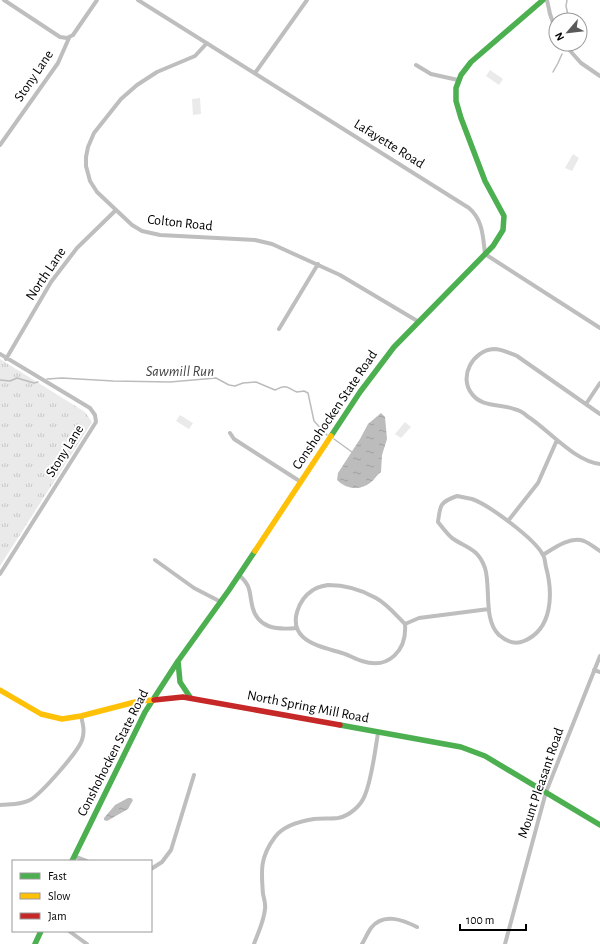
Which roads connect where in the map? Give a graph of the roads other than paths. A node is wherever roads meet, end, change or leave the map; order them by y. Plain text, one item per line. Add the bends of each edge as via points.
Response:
1 (4, 0) edge
2 (97, 0) edge
3 (138, 0) edge
4 (307, 0) edge
5 (543, 0) edge
6 (547, 0) edge
7 (550, 12) edge
8 (69, 38) junction
9 (207, 43) junction
10 (572, 52) edge
11 (416, 65) dead end
12 (255, 73) junction
13 (600, 76) edge
14 (458, 80) junction
15 (0, 145) edge
16 (116, 210) junction
17 (485, 254) junction
18 (318, 264) junction
19 (419, 322) junction
20 (600, 328) edge
21 (279, 329) dead end
22 (0, 354) edge
23 (6, 359) junction
24 (600, 383) edge
25 (586, 404) junction
26 (600, 414) edge
27 (230, 433) dead end
28 (557, 440) junction
29 (600, 464) edge
30 (301, 482) junction
31 (508, 521) junction
32 (600, 551) edge
33 (543, 555) junction
34 (155, 560) dead end
35 (0, 574) edge
36 (239, 575) junction
37 (220, 602) junction
38 (489, 609) junction
39 (405, 624) junction
40 (297, 628) junction
41 (600, 656) edge
42 (178, 661) junction
43 (594, 670) junction
44 (600, 672) edge
45 (0, 690) edge
46 (190, 697) junction
47 (154, 699) junction
48 (81, 716) junction
49 (378, 732) junction
50 (194, 775) dead end
51 (546, 792) junction
52 (0, 805) edge
53 (600, 825) edge
54 (73, 858) edge
55 (152, 868) edge
56 (417, 927) dead end
57 (41, 932) edge
58 (70, 932) edge
59 (35, 944) edge
60 (87, 944) edge
61 (254, 944) edge
62 (362, 944) edge
63 (505, 944) edge

1 - 8 street via 60,37
2 - 8 street
3 - 9 street, Lafayette Road
4 - 12 street
5 - 14 main road, Conshohocken State Road via 471,62
6 - 7 street
8 - 15 street, Stony Lane via 58,63
9 - 12 street, Lafayette Road
9 - 16 street, Colton Road via 195,56 157,72 137,85 121,100 91,139 86,157 88,175 97,192
10 - 13 street
11 - 14 street via 431,74
12 - 17 street, Lafayette Road via 469,208 480,221
14 - 17 main road, Conshohocken State Road via 455,97 460,118 486,185 504,216 502,234
16 - 18 street, Colton Road via 137,228 148,233 264,241
16 - 23 street, North Lane via 77,248 51,282
17 - 19 main road, Conshohocken State Road
17 - 20 street
18 - 19 street, Colton Road via 352,281
18 - 21 street
19 - 30 main road, Conshohocken State Road via 380,364
22 - 23 street, Stony Lane
23 - 35 street, Stony Lane via 90,408 96,422
24 - 25 street
25 - 26 street
25 - 28 street via 506,351 486,351 473,360 466,375 471,394 482,402 514,409 527,415
27 - 30 street via 234,439
28 - 29 street via 589,462
28 - 31 street via 538,483
30 - 36 main road, Conshohocken State Road
31 - 33 street
31 - 38 street via 473,500 457,496 445,500 440,509 438,522 452,538 481,558 485,570
32 - 33 street via 584,541 577,540
33 - 38 street via 551,593 544,624 532,638 512,642 504,638 494,628
34 - 37 street via 194,588
36 - 37 main road, Conshohocken State Road
36 - 40 street via 248,585 253,610 262,623 277,629
37 - 42 main road, Conshohocken State Road
38 - 39 street via 419,618
39 - 40 street via 406,634 396,655 377,664 311,643
39 - 40 street via 378,598 361,591 328,585 314,590 302,601 296,619
41 - 43 street, Mount Pleasant Road
42 - 46 main road via 180,682
42 - 47 main road, Conshohocken State Road
43 - 44 street
43 - 51 street, Mount Pleasant Road
45 - 48 main road, North Spring Mill Road via 46,716 62,719
46 - 47 main road, North Spring Mill Road
46 - 49 main road, North Spring Mill Road
47 - 48 main road, North Spring Mill Road via 136,701
47 - 54 main road, Conshohocken State Road via 145,712
48 - 52 street via 84,731 81,744 39,794 25,802
49 - 51 main road, North Spring Mill Road via 468,749
49 - 61 street via 369,784 359,805 339,818 299,822 276,835 261,868 265,908
50 - 55 street via 171,850 162,862
51 - 53 main road, North Spring Mill Road
51 - 63 street, Mount Pleasant Road
56 - 62 street via 396,918 381,920 372,926
57 - 59 main road
58 - 60 street

